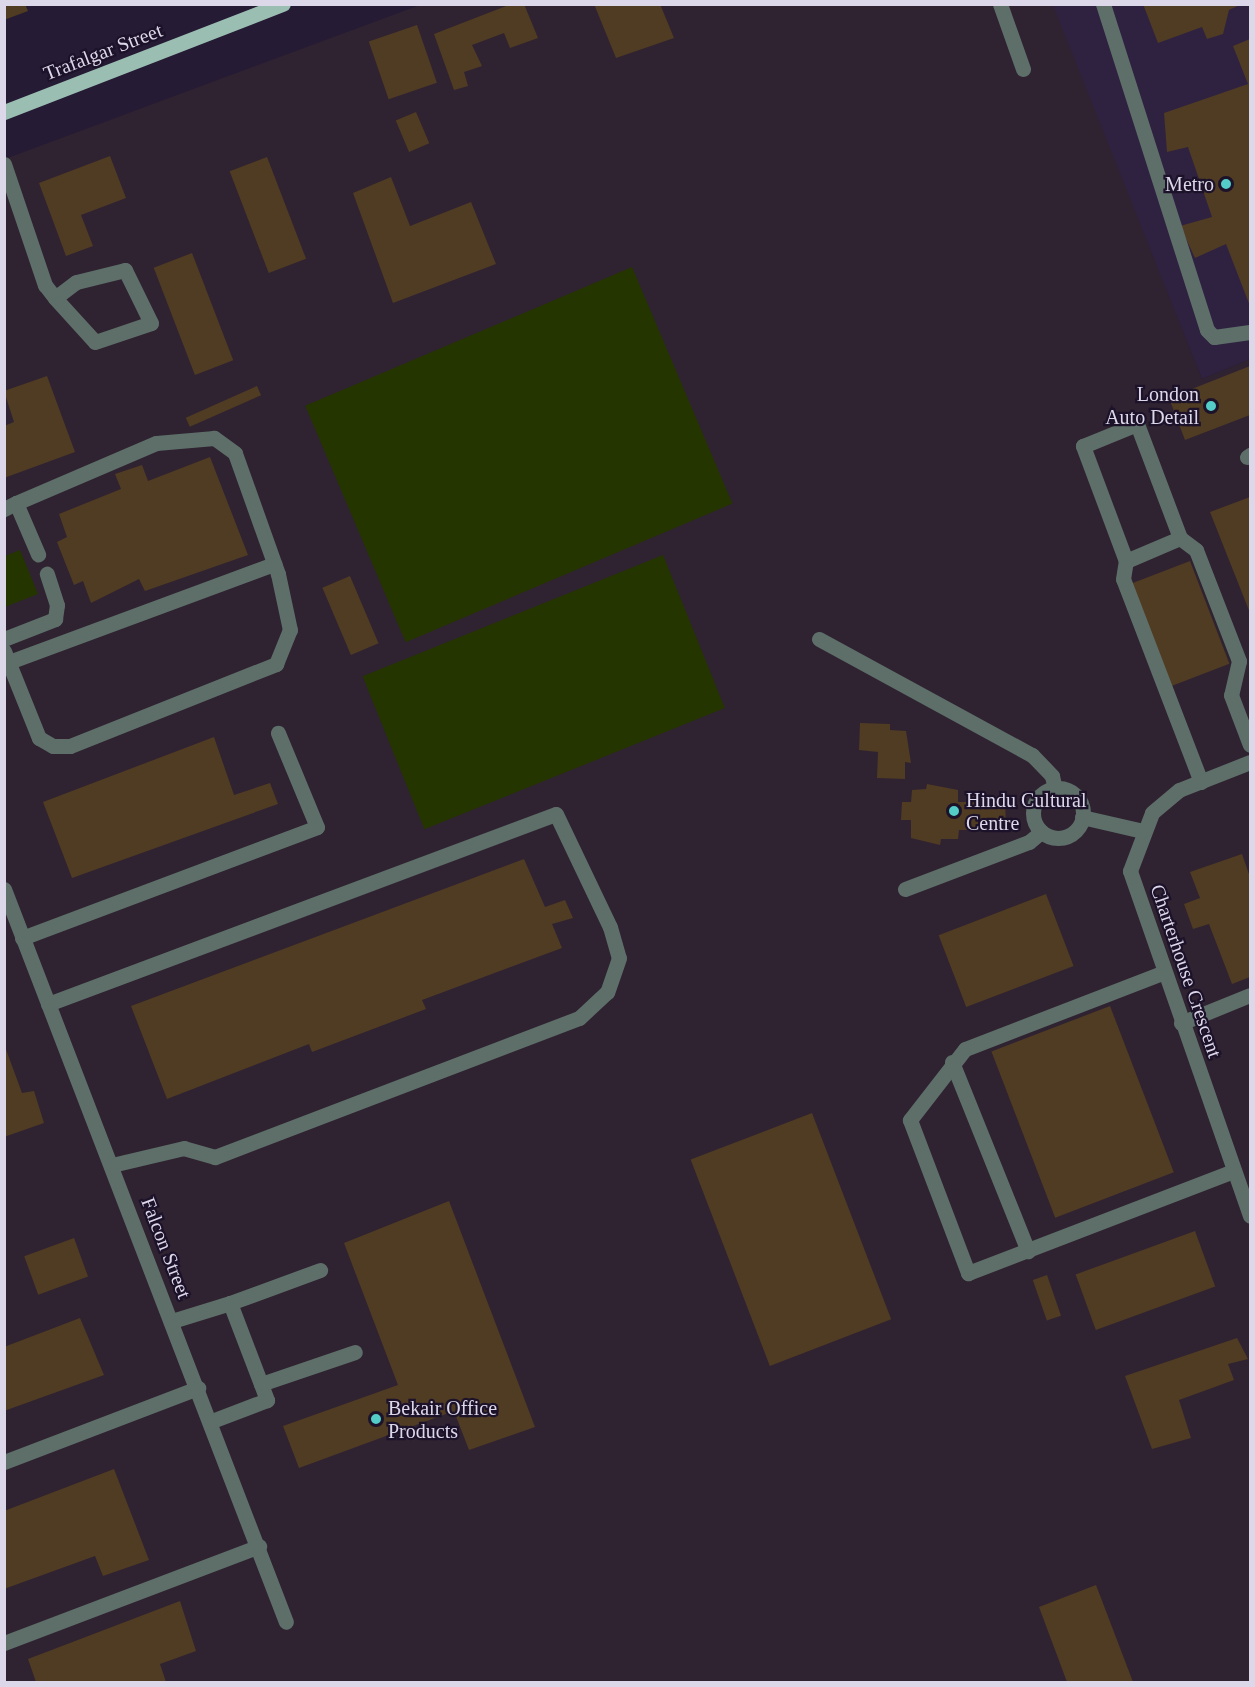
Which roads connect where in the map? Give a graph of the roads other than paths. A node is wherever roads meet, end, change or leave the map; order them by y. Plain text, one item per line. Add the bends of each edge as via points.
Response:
1 (283, 4) edge
2 (999, 4) edge
3 (1103, 4) edge
4 (1023, 69) dead end
5 (4, 112) edge
6 (4, 164) edge
7 (55, 298) junction
8 (1251, 332) edge
9 (10, 506) edge
10 (1180, 538) junction
11 (38, 554) dead end
12 (1126, 561) junction
13 (274, 564) junction
14 (46, 574) dead end
15 (4, 639) edge
16 (819, 639) dead end
17 (7, 656) edge
18 (278, 733) dead end
19 (1251, 745) edge
20 (1251, 762) edge
21 (1201, 782) junction
22 (1055, 789) junction
23 (1083, 817) junction
24 (1143, 831) junction
25 (1041, 832) junction
26 (905, 889) dead end
27 (4, 890) edge
28 (22, 938) junction
29 (1162, 973) junction
30 (1251, 995) edge
31 (48, 1004) junction
32 (1181, 1023) junction
33 (952, 1062) junction
34 (112, 1165) junction
35 (1234, 1171) junction
36 (1251, 1216) edge
37 (1028, 1251) junction
38 (320, 1270) dead end
39 (230, 1303) junction
40 (172, 1321) junction
41 (355, 1352) dead end
42 (261, 1384) junction
43 (198, 1388) junction
44 (212, 1420) junction
45 (4, 1462) edge
46 (259, 1546) junction
47 (286, 1622) dead end
48 (4, 1643) edge

1 - 5 main road, Trafalgar Street
2 - 4 street
3 - 8 street via 1207,330 1214,337
6 - 7 street via 45,285
7 - 7 street via 95,342 151,322 125,270 76,282
9 - 11 street
9 - 13 street via 156,443 214,438 235,453
10 - 12 street
10 - 12 street via 1137,424 1083,446
10 - 19 street via 1196,550 1239,661 1231,694
12 - 21 street via 1123,579
13 - 17 street
13 - 17 street via 290,630 276,664 70,746 53,746 39,738
14 - 15 street via 57,605 55,619
16 - 22 street via 1032,755 1052,776
18 - 28 street via 317,827
20 - 21 street, Charterhouse Crescent
21 - 24 street, Charterhouse Crescent via 1179,790 1152,813
22 - 23 street via 1078,797
22 - 25 street via 1036,802 1034,817
23 - 24 street
23 - 25 street via 1077,829 1063,838
24 - 29 street, Charterhouse Crescent via 1130,871
25 - 26 street via 1029,842
27 - 28 street, Falcon Street
28 - 31 street, Falcon Street
29 - 32 street, Charterhouse Crescent
29 - 33 street via 965,1048
30 - 32 street
31 - 34 street, Falcon Street
31 - 34 street via 556,814 610,927 619,958 607,992 579,1018 215,1157 184,1148
32 - 35 street, Charterhouse Crescent
33 - 37 street
33 - 37 street via 910,1120 968,1273
34 - 40 street, Falcon Street
35 - 36 street, Charterhouse Crescent
35 - 37 street
38 - 39 street
39 - 40 street
39 - 42 street
40 - 43 street, Falcon Street
41 - 42 street
42 - 44 street via 267,1400
43 - 44 street, Falcon Street
43 - 45 street
44 - 46 street, Falcon Street
46 - 47 street, Falcon Street
46 - 48 street

